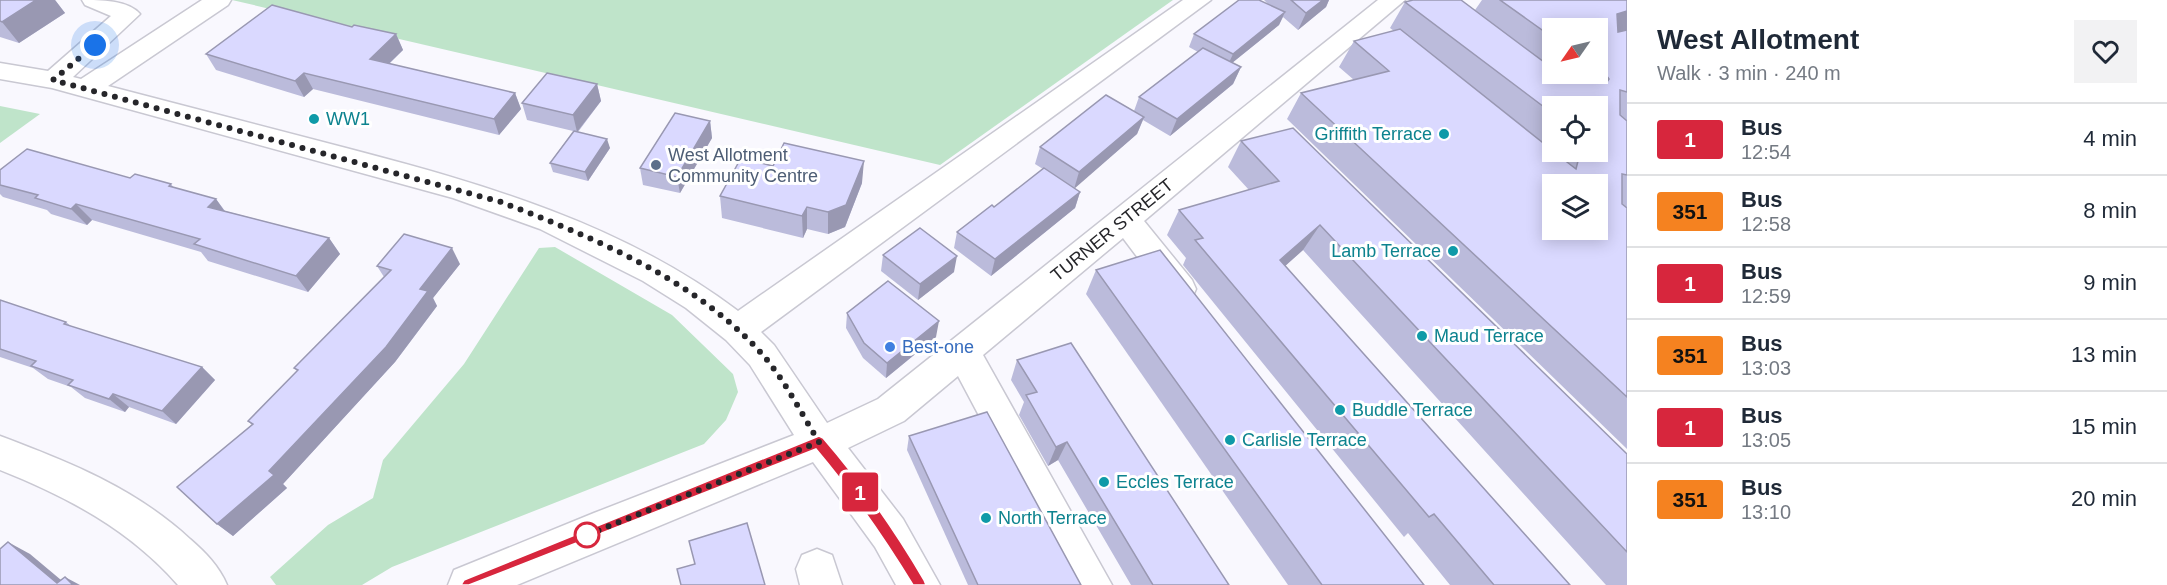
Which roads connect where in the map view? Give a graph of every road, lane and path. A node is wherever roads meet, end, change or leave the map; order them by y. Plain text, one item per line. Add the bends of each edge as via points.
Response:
1 (94, 0) edge
2 (219, 0) edge
3 (1198, 0) edge
4 (1380, 13) edge
5 (0, 71) edge
6 (53, 80) junction
7 (84, 90) junction
8 (1257, 111) junction
9 (1282, 136) edge
10 (1125, 219) junction
11 (1199, 313) edge
12 (738, 330) junction
13 (963, 352) junction
14 (819, 442) junction
15 (0, 453) edge
16 (206, 585) edge
17 (469, 585) edge
18 (919, 585) edge
19 (1091, 585) edge

1 - 6 street via 128,14
2 - 7 street
3 - 12 street
4 - 8 street, TURNER STREET
5 - 6 street
6 - 7 street
7 - 12 street via 501,202 637,263 698,299
8 - 9 street
8 - 10 street, TURNER STREET
10 - 11 street
10 - 13 street, TURNER STREET
12 - 14 street via 762,355
13 - 14 street, TURNER STREET via 891,410
13 - 19 street
14 - 17 street, TURNER STREET
14 - 18 street via 889,533
15 - 16 street via 92,490 136,517

